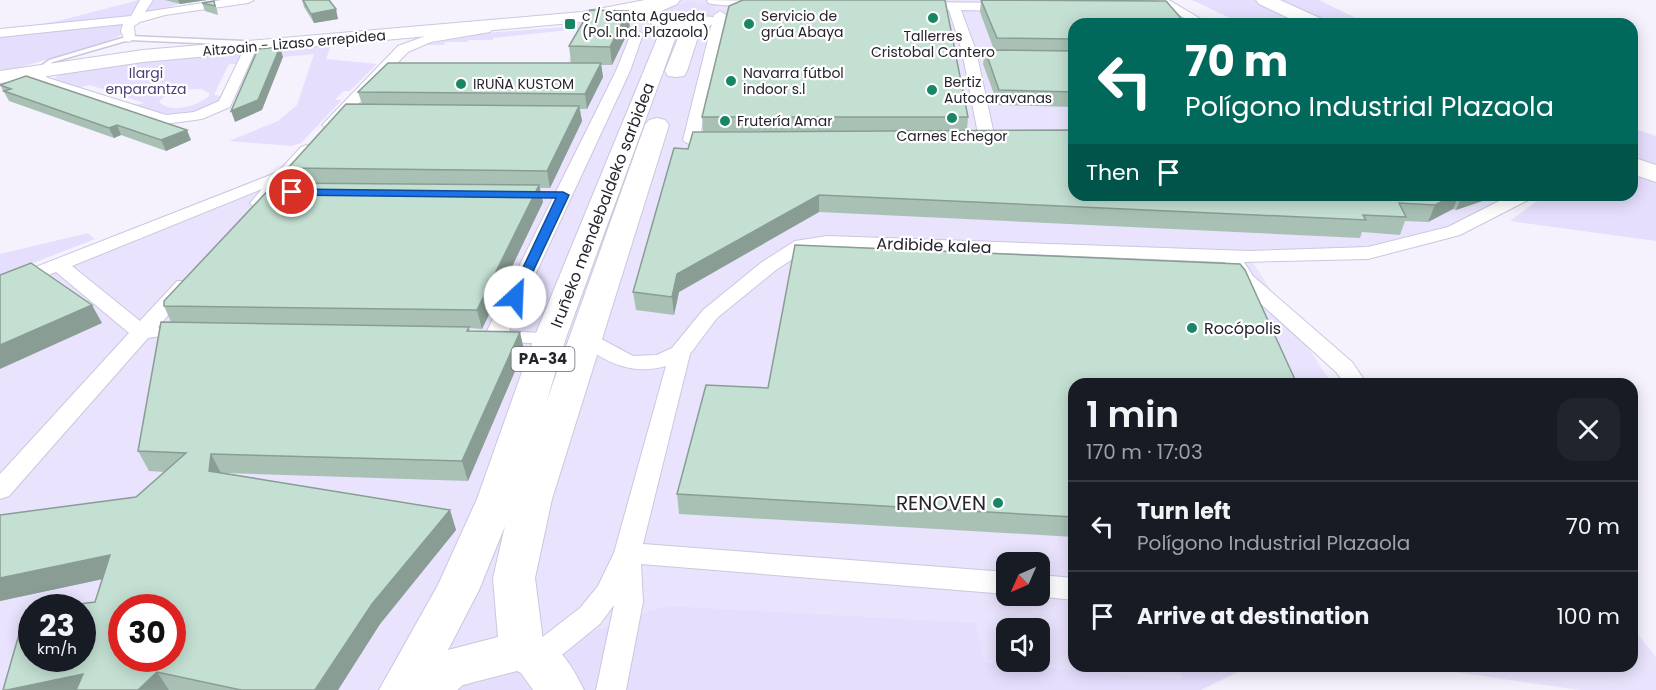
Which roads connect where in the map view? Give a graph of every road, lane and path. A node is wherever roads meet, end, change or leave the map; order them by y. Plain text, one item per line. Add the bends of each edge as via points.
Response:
1 (147, 0) edge
2 (163, 0) edge
3 (208, 0) edge
4 (248, 0) edge
5 (1161, 0) edge
6 (1258, 2) edge
7 (954, 3) edge
8 (770, 5) edge
9 (908, 6) edge
10 (1019, 7) edge
11 (182, 8) junction
12 (713, 8) edge
13 (1151, 8) edge
14 (1173, 8) junction
15 (664, 11) edge
16 (1192, 18) edge
17 (1279, 18) edge
18 (1301, 18) edge
19 (135, 19) junction
20 (3, 34) edge
21 (637, 34) dead end
22 (129, 38) junction
23 (411, 41) junction
24 (252, 47) junction
25 (39, 70) junction
26 (604, 70) dead end
27 (622, 70) junction
28 (0, 77) edge
29 (341, 113) junction
30 (365, 113) edge
31 (727, 140) edge
32 (987, 140) edge
33 (1638, 154) edge
34 (1656, 161) edge
35 (1638, 167) edge
36 (1656, 174) edge
37 (284, 175) junction
38 (269, 192) junction
39 (292, 192) edge
40 (540, 195) edge
41 (563, 195) junction
42 (1512, 201) edge
43 (245, 218) edge
44 (1230, 256) junction
45 (59, 265) junction
46 (197, 271) edge
47 (0, 288) edge
48 (141, 332) junction
49 (177, 332) edge
50 (472, 337) edge
51 (496, 337) junction
52 (550, 338) junction
53 (585, 338) junction
54 (680, 353) junction
55 (1352, 378) edge
56 (0, 490) edge
57 (627, 553) junction
58 (996, 583) edge
59 (1050, 587) edge
60 (1068, 588) edge
61 (538, 666) edge
62 (403, 690) edge
63 (420, 690) edge
64 (611, 690) edge

1 - 19 street
2 - 11 street via 160,2
3 - 11 street
4 - 11 street
5 - 14 street
6 - 17 highway
6 - 18 highway
7 - 9 street
7 - 10 street
7 - 32 street via 976,58
8 - 12 street
11 - 19 street
12 - 15 highway
12 - 31 street via 691,140
12 - 53 highway, Iruñeko mendebaldeko sarbidea / PA-34 via 690,31
13 - 14 street
14 - 16 street
15 - 23 street, Aitzoain - Lizaso errepidea via 519,23
15 - 52 highway, Iruñeko mendebaldeko sarbidea / PA-34 via 669,34
19 - 20 street
19 - 22 street via 129,24
21 - 27 street
22 - 24 lane via 242,43
22 - 25 lane via 51,61
23 - 24 street, Aitzoain - Lizaso errepidea via 372,37
23 - 29 street via 393,68
24 - 25 street, Aitzoain - Lizaso errepidea
24 - 25 street via 225,104 176,120 151,117 43,81 38,78
25 - 28 street, Aitzoain - Lizaso errepidea
26 - 27 street
27 - 41 street via 596,115
29 - 30 street
29 - 37 street
33 - 34 highway
35 - 36 highway
37 - 38 street
37 - 45 street
38 - 39 street
38 - 43 street
40 - 41 street
41 - 51 street
42 - 44 street, Ardibide kalea via 1454,231 1368,253
44 - 54 street, Ardibide kalea via 827,241 801,245 710,314
44 - 55 street via 1245,280
45 - 47 street
45 - 48 street
46 - 48 street
48 - 49 street
48 - 56 street
50 - 51 street
51 - 52 street
52 - 62 highway, Iruñeko mendebaldeko sarbidea / PA-34 via 497,499 456,590
53 - 54 street via 615,359 633,364 664,360
53 - 61 highway, Iruñeko mendebaldeko sarbidea / PA-34 via 532,499 514,578 521,639
54 - 57 street, Ardibide kalea
57 - 58 street
57 - 61 street via 608,593 590,616
57 - 64 street via 629,602
59 - 60 street
61 - 63 highway via 450,669

